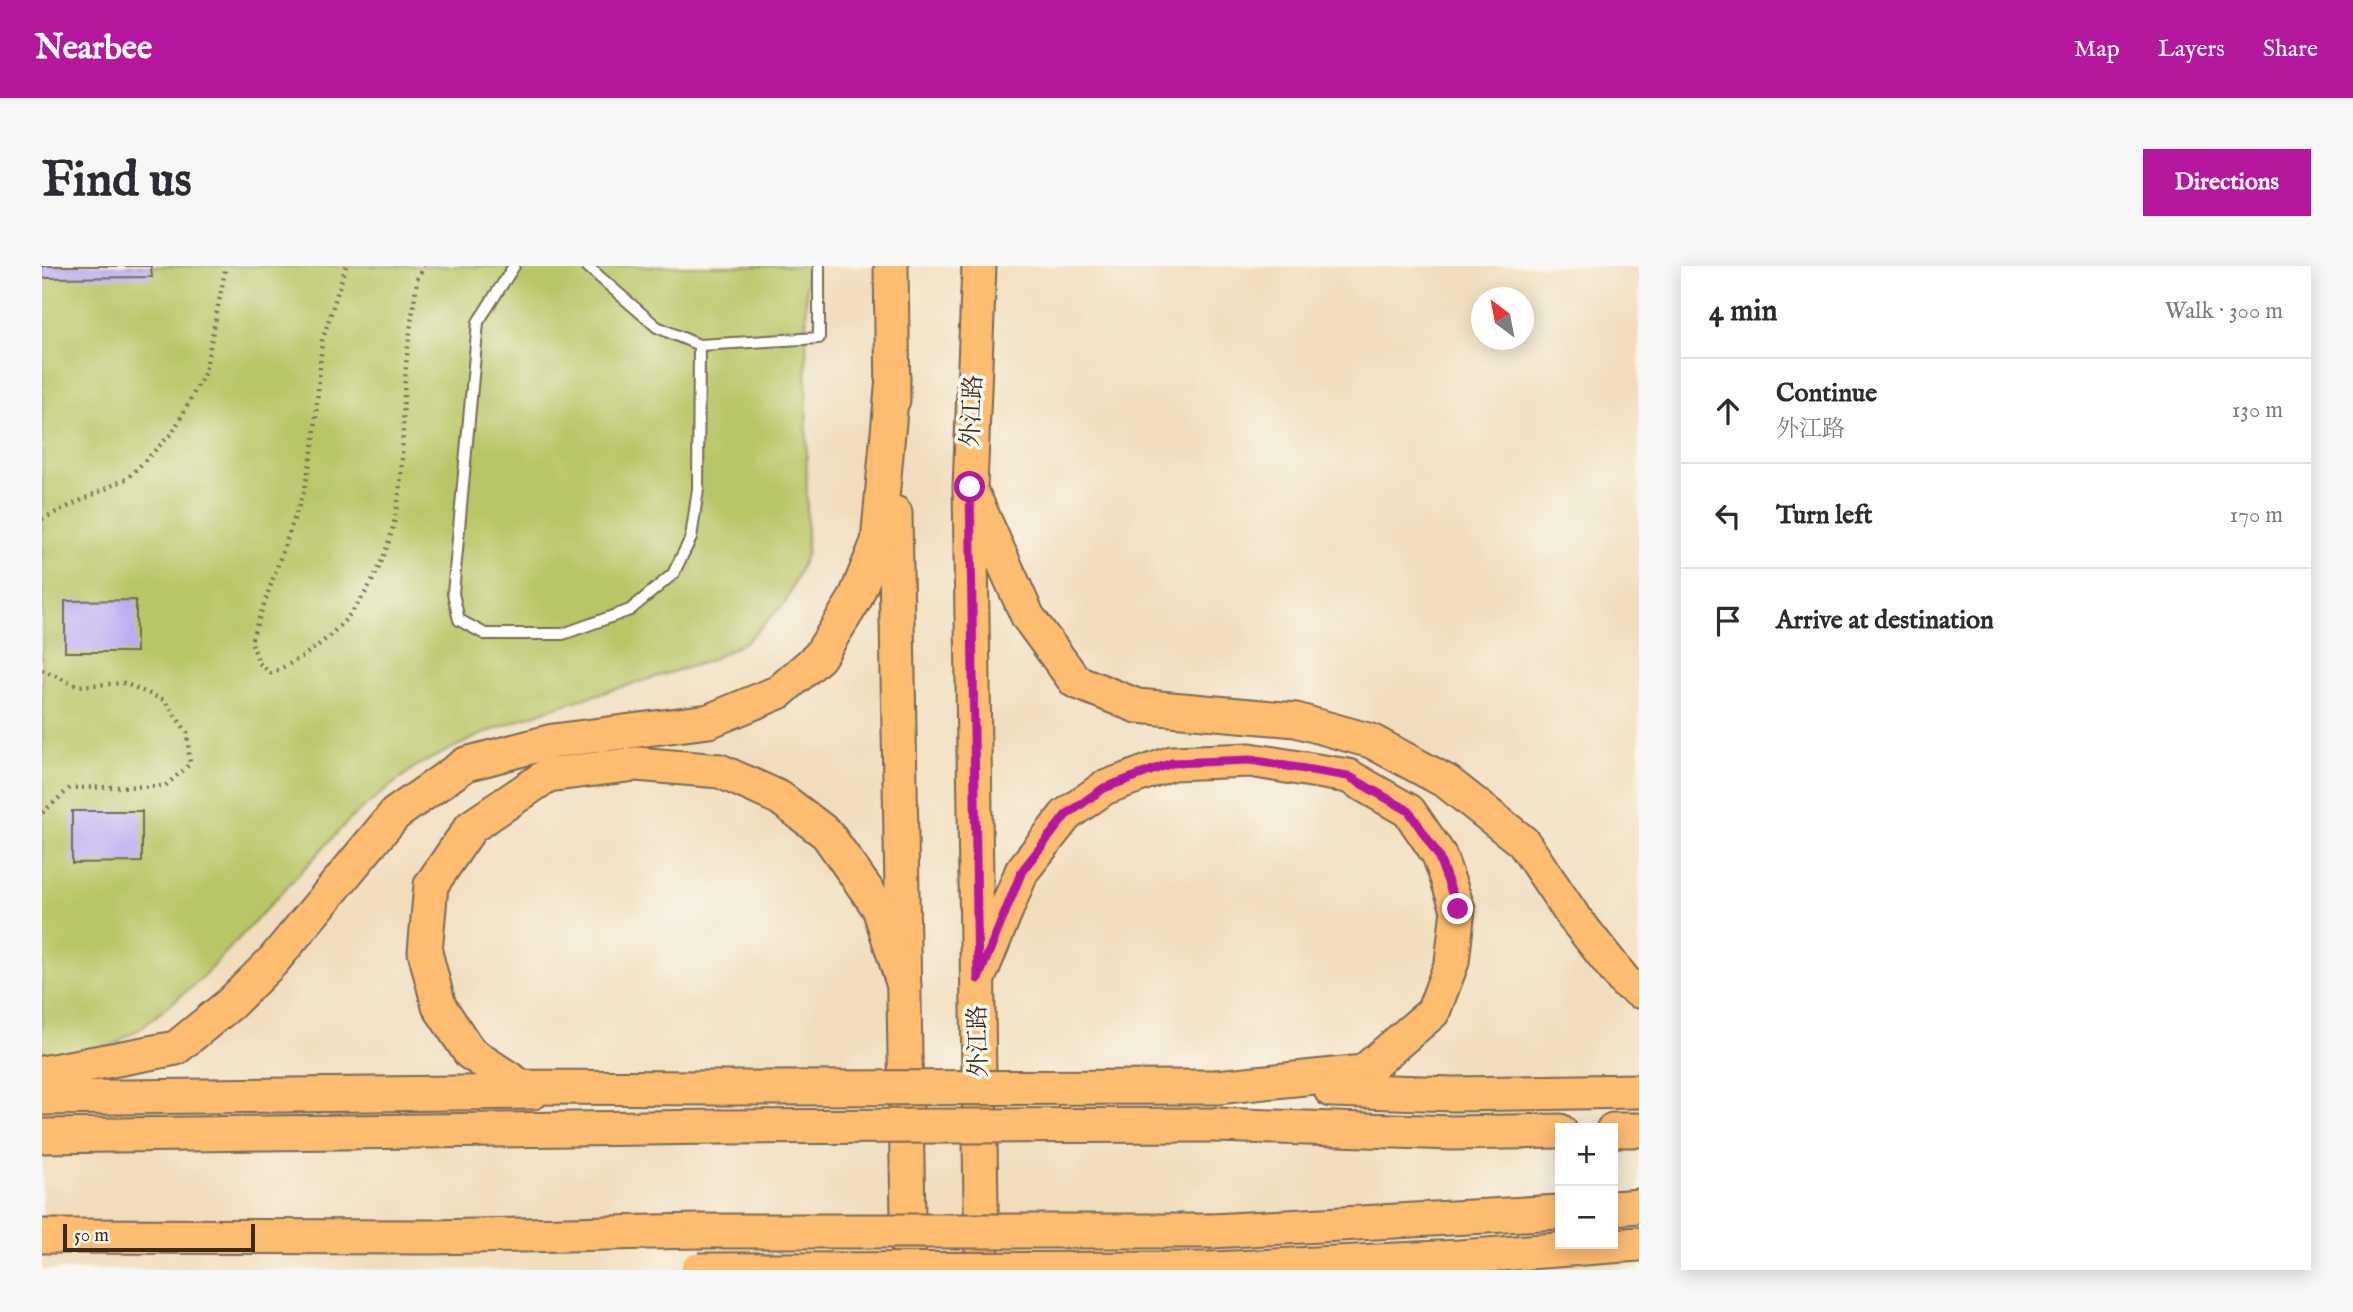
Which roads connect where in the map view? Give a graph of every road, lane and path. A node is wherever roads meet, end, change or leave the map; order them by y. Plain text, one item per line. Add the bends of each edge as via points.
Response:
1 (226, 266) edge
2 (346, 266) edge
3 (424, 266) edge
4 (514, 266) edge
5 (587, 266) edge
6 (819, 266) edge
7 (891, 266) edge
8 (979, 266) edge
9 (699, 345) junction
10 (893, 378) junction
11 (970, 487) junction
12 (42, 519) edge
13 (42, 670) edge
14 (42, 813) edge
15 (978, 979) junction
16 (904, 986) junction
17 (1639, 991) edge
18 (42, 1073) edge
19 (1217, 1087) junction
20 (718, 1088) junction
21 (1639, 1091) edge
22 (42, 1098) edge
23 (1618, 1130) edge
24 (1639, 1130) edge
25 (1555, 1131) edge
26 (42, 1136) edge
27 (1639, 1206) edge
28 (1618, 1208) edge
29 (1555, 1212) edge
30 (42, 1236) edge
31 (1639, 1244) edge
32 (690, 1270) edge
33 (697, 1270) edge
34 (909, 1270) edge
35 (982, 1270) edge
36 (1216, 1270) edge

1 - 12 path via 205,372 173,432 128,478
2 - 3 path via 322,341 314,442 305,488 251,641 259,663 271,673 294,663 341,628 380,568 398,502 405,376 417,279
4 - 9 lane via 478,322 453,593 459,620 485,634 563,634 630,610 673,574 691,538 698,489
5 - 9 lane via 657,327
6 - 9 lane via 819,338
7 - 10 main road
8 - 11 main road, 外江路
10 - 16 main road
10 - 18 main road via 878,542 855,599 819,657 779,692 709,721 553,741 466,764 395,814 273,961 176,1048
11 - 15 main road, 外江路
11 - 17 main road via 1028,617 1075,681 1137,706 1296,720 1371,741 1447,782 1523,842 1573,916 1625,982
13 - 14 path via 78,686 124,683 164,701 187,732 190,764 165,786 70,788
15 - 19 main road via 1022,871 1066,815 1104,788 1172,763 1250,760 1348,776 1409,811 1438,855 1458,909 1452,962 1433,1012 1363,1072
15 - 35 main road, 外江路
16 - 20 main road via 879,908 827,834 780,798 720,771 636,764 548,775 471,827 432,885 425,952 439,1006 470,1053 522,1087
16 - 34 main road
19 - 20 main road, bridge
19 - 21 main road via 1454,1094
20 - 22 main road
23 - 24 main road
25 - 26 main road, bridge via 1454,1133 1216,1125
27 - 28 main road
29 - 30 main road, bridge via 1212,1231
31 - 36 main road
32 - 33 main road
33 - 36 main road, bridge

